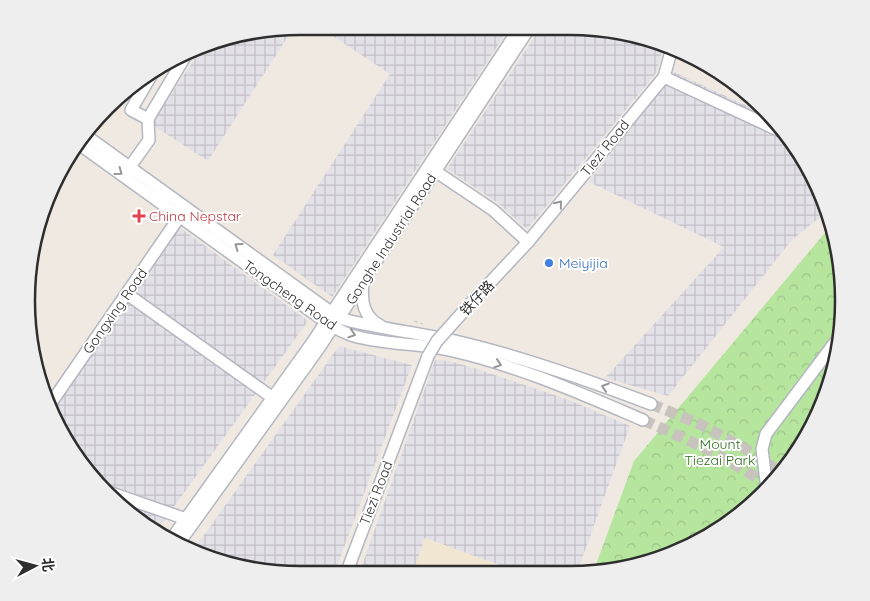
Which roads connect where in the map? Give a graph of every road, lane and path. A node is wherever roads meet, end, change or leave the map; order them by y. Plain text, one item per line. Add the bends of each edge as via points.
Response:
1 (515, 35) edge
2 (525, 35) edge
3 (670, 55) edge
4 (181, 63) edge
5 (664, 77) junction
6 (145, 85) edge
7 (148, 119) junction
8 (770, 126) edge
9 (90, 139) edge
10 (84, 148) edge
11 (130, 168) junction
12 (435, 172) junction
13 (180, 216) junction
14 (528, 242) junction
15 (364, 280) junction
16 (127, 294) junction
17 (333, 320) junction
18 (385, 328) junction
19 (831, 348) edge
20 (428, 356) joint
21 (273, 398) junction
22 (54, 399) edge
23 (651, 404) tunnel mouth
24 (644, 420) tunnel mouth
25 (766, 479) edge
26 (121, 496) edge
27 (186, 519) junction
28 (175, 534) edge
29 (183, 539) edge
30 (349, 566) edge

1 - 17 street, Gonghe Industrial Road
2 - 12 street, Gonghe Industrial Road
3 - 5 street, Tiezi Road
4 - 7 street
5 - 8 street
14 -> 5 street, Tiezi Road
6 - 7 street via 131,110
7 - 11 street via 149,140
9 - 11 street, Tongcheng Road
10 -> 13 street, Tongcheng Road
17 -> 11 street, Tongcheng Road
12 - 14 street via 493,210
12 - 15 street, Gonghe Industrial Road
13 - 16 street, Gongxing Road
13 - 17 street, Tongcheng Road
14 - 20 street, 铁仔路, bridge via 437,341
15 - 17 street, Gonghe Industrial Road
15 - 18 street via 364,310 376,324
16 - 21 street
16 - 22 street, Gongxing Road
17 - 18 street, Tongcheng Road
17 - 21 street, Gonghe Industrial Road
17 -> 24 street, Tongcheng Road via 354,336 452,350 477,357 573,390
17 - 29 street, Gonghe Industrial Road
23 -> 18 street, Tongcheng Road via 480,347
19 - 25 street via 766,434 762,449
20 - 30 street, Tiezi Road
21 - 27 street, Gonghe Industrial Road
26 - 27 street
27 - 28 street, Gonghe Industrial Road

